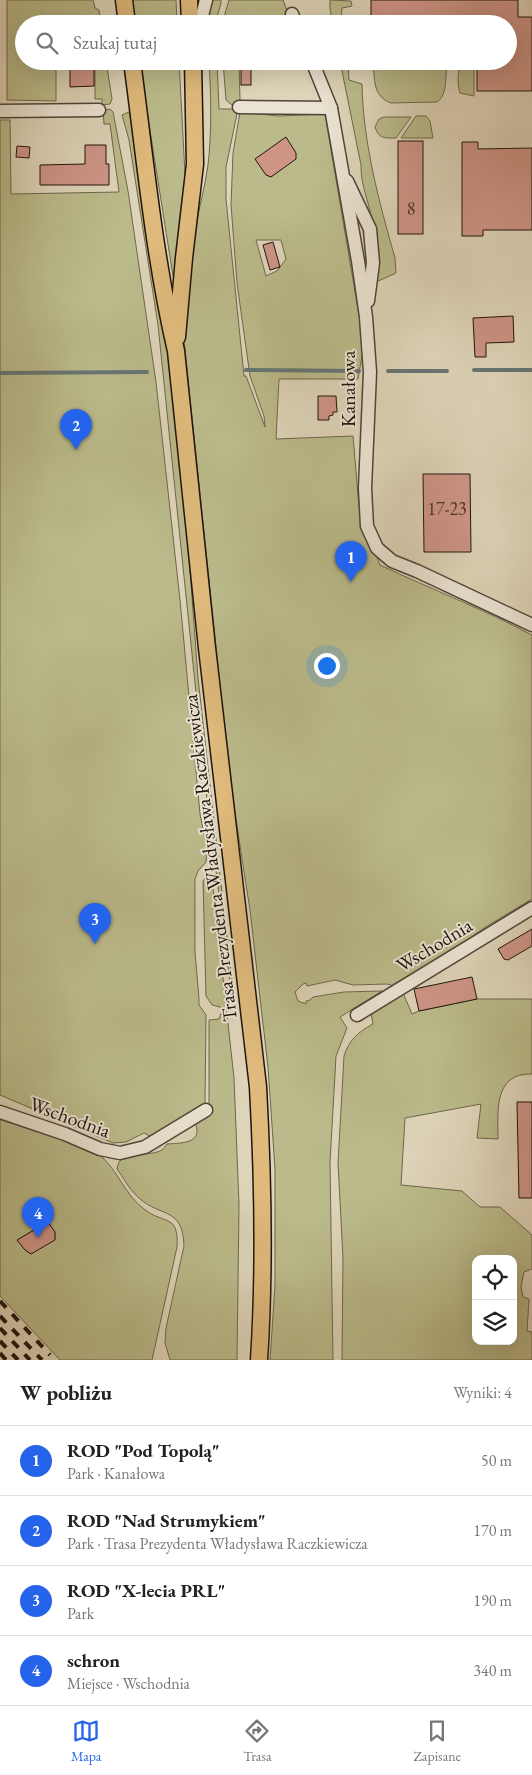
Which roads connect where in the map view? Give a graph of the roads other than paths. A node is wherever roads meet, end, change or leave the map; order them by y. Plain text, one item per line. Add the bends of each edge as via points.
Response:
1 (124, 0) edge
2 (188, 0) edge
3 (206, 0) edge
4 (126, 15) edge
5 (189, 15) edge
6 (202, 15) edge
7 (133, 70) edge
8 (193, 70) edge
9 (316, 70) edge
10 (240, 107) dead end
11 (331, 108) junction
12 (99, 110) dead end
13 (0, 111) edge
14 (342, 170) junction
15 (366, 317) junction
16 (176, 351) junction
17 (532, 625) edge
18 (532, 908) edge
19 (356, 1015) dead end
20 (206, 1110) dead end
21 (0, 1112) edge
22 (259, 1360) edge

1 - 4 main road
2 - 5 main road
3 - 6 street
7 - 16 main road, Trasa Prezydenta Władysława Raczkiewicza via 157,249
8 - 16 main road, Trasa Prezydenta Władysława Raczkiewicza via 194,164
9 - 11 street, Kanałowa
10 - 11 street
11 - 14 street, Kanałowa
12 - 13 street
14 - 15 street, Kanałowa
14 - 15 street via 370,229 372,263
15 - 17 street, Kanałowa via 370,372 365,488 367,526 377,548 392,561
16 - 22 main road, Trasa Prezydenta Władysława Raczkiewicza via 258,1087 264,1253
18 - 19 street, Wschodnia
20 - 21 street, Wschodnia via 145,1147 120,1153 100,1149

